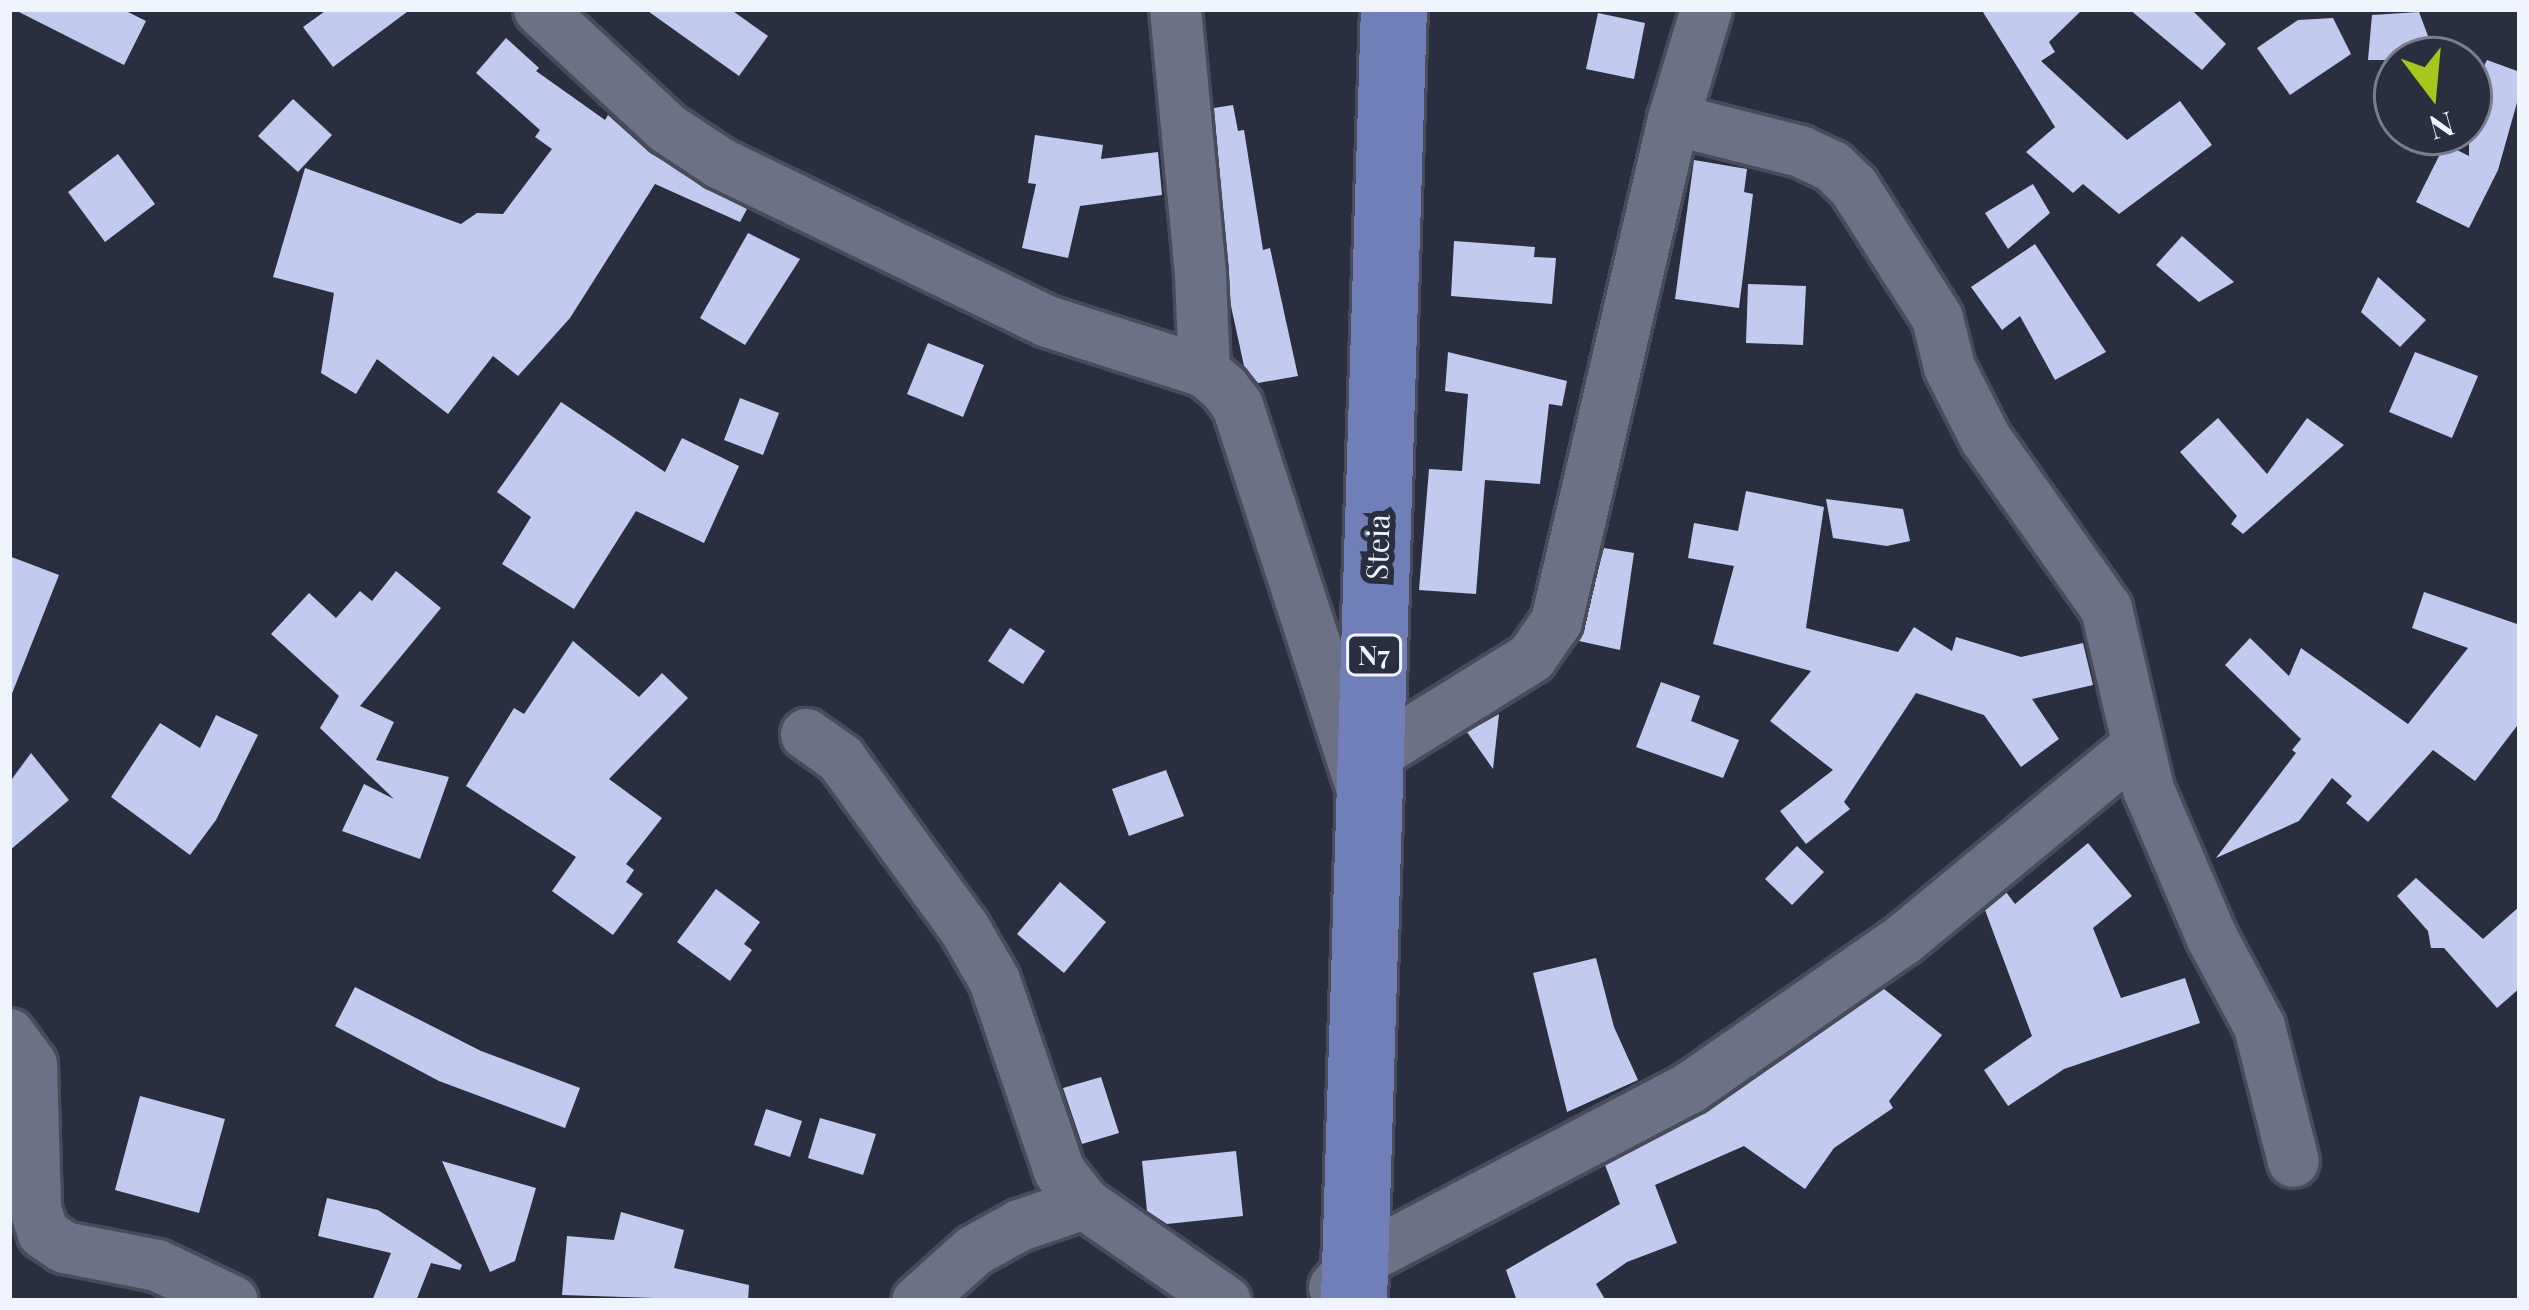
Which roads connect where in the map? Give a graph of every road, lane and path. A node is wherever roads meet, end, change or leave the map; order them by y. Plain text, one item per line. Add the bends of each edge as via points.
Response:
1 (539, 9) edge
2 (1175, 9) edge
3 (1394, 9) edge
4 (1706, 9) edge
5 (1673, 118) junction
6 (1204, 371) junction
7 (806, 734) dead end
8 (2135, 747) junction
9 (1370, 784) junction
10 (9, 1034) edge
11 (2293, 1161) dead end
12 (1084, 1203) junction
13 (1344, 1288) edge
14 (232, 1301) edge
15 (916, 1301) edge
16 (1225, 1301) edge

1 - 6 street via 667,128 720,163 1047,322
2 - 6 street
3 - 9 main road, Steia / N7
4 - 5 street
5 - 8 street via 1800,151 1853,186 1937,318 1949,367 1985,438 2107,608
5 - 9 street via 1556,621 1531,657
6 - 9 street via 1237,405
7 - 12 street via 840,758 964,928 994,980 1059,1171
8 - 11 street via 2212,938 2259,1027
8 - 13 street via 1903,939 1690,1087
9 - 13 main road, Steia / N7
10 - 14 street via 31,1064 35,1209 43,1233 64,1247 157,1265
12 - 15 street via 974,1250
12 - 16 street

